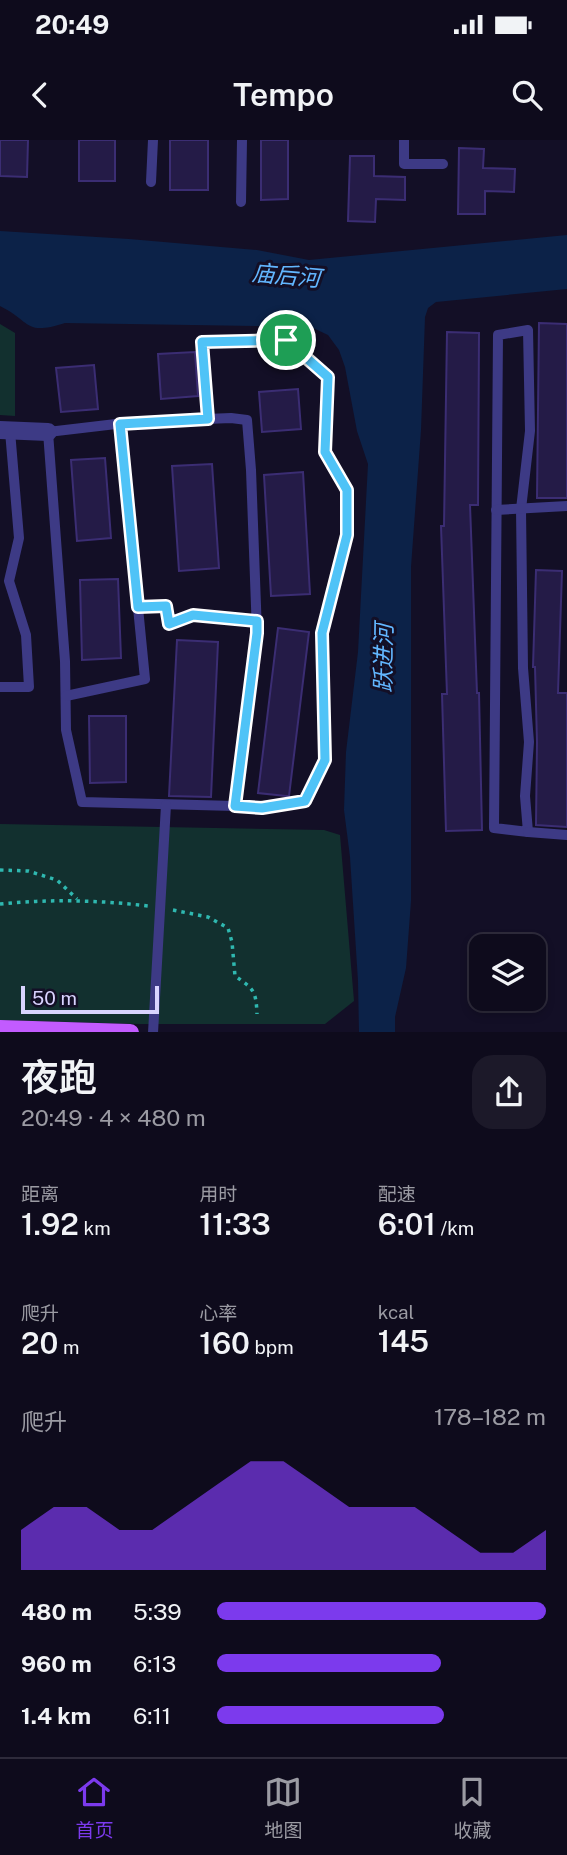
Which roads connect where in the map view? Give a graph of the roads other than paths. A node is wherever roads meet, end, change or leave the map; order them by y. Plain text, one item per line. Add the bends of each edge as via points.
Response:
1 (153, 140) edge
2 (242, 140) edge
3 (404, 140) edge
4 (443, 164) dead end
5 (151, 182) dead end
6 (241, 202) dead end
7 (208, 419) junction
8 (120, 424) junction
9 (5, 430) edge
10 (48, 432) junction
11 (567, 506) edge
12 (521, 509) junction
13 (496, 510) junction
14 (138, 607) junction
15 (257, 621) junction
16 (0, 687) edge
17 (66, 696) junction
18 (166, 805) junction
19 (235, 806) junction
20 (528, 832) junction
21 (567, 835) edge
22 (0, 1029) edge
23 (130, 1032) edge
24 (153, 1032) edge

1 - 5 lane
2 - 6 lane
3 - 4 lane via 404,163
7 - 8 lane
7 - 15 lane via 247,420
7 - 19 lane via 202,342 286,340 328,377 325,452 347,490 347,535 322,633 325,760 305,801 262,808
8 - 10 lane
8 - 14 lane
9 - 10 street
9 - 16 lane via 19,538 9,580 26,635 29,687
10 - 17 lane
11 - 12 lane
12 - 13 lane
12 - 13 lane via 530,431 528,331 498,335
12 - 20 lane
13 - 20 lane via 494,828
14 - 15 lane via 166,606 169,624 193,615
14 - 17 lane via 145,679
15 - 19 lane
17 - 18 lane via 66,730 82,802
18 - 19 lane
18 - 24 lane
20 - 21 lane
22 - 23 main road

